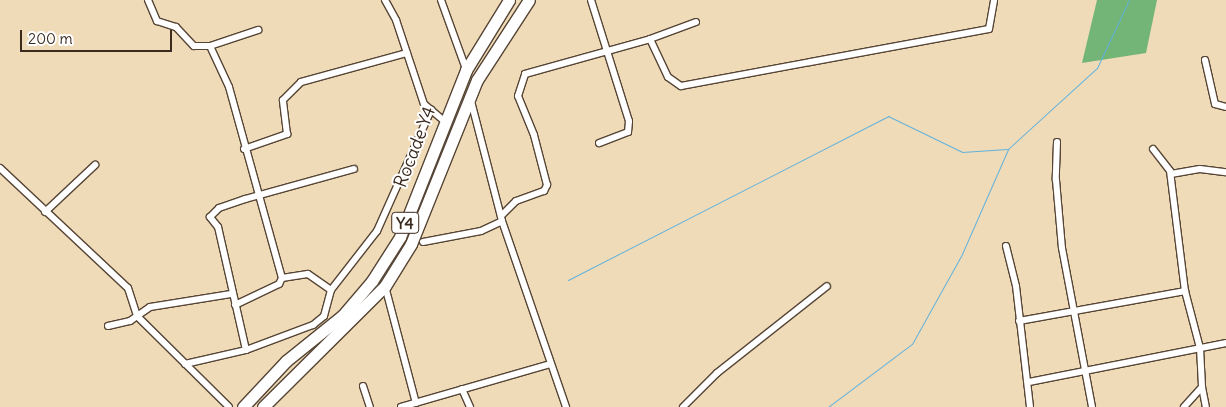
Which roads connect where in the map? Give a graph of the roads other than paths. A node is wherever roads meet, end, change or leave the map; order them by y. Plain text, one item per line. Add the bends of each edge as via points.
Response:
1 (148, 0) edge
2 (385, 0) edge
3 (441, 0) edge
4 (509, 0) edge
5 (529, 0) edge
6 (591, 0) edge
7 (994, 0) edge
8 (696, 22) dead end
9 (258, 30) dead end
10 (650, 39) junction
11 (210, 46) junction
12 (608, 50) junction
13 (407, 53) junction
14 (1205, 60) dead end
15 (466, 70) junction
16 (470, 96) junction
17 (1226, 107) edge
18 (431, 110) junction
19 (444, 121) junction
20 (1057, 142) dead end
21 (599, 143) dead end
22 (244, 149) junction
23 (1153, 149) dead end
24 (95, 165) dead end
25 (0, 168) edge
26 (354, 168) dead end
27 (1226, 172) edge
28 (1171, 174) junction
29 (256, 195) junction
30 (45, 212) junction
31 (502, 218) junction
32 (423, 242) dead end
33 (1006, 246) dead end
34 (282, 278) junction
35 (385, 286) junction
36 (827, 286) dead end
37 (331, 290) junction
38 (1184, 291) junction
39 (230, 294) junction
40 (235, 305) junction
41 (1074, 312) junction
42 (137, 316) junction
43 (1019, 321) junction
44 (108, 326) dead end
45 (1226, 343) edge
46 (1200, 348) junction
47 (246, 350) junction
48 (185, 364) junction
49 (550, 364) junction
50 (1085, 371) junction
51 (1029, 382) junction
52 (363, 386) dead end
53 (1202, 387) junction
54 (462, 389) junction
55 (416, 402) junction
56 (229, 407) edge
57 (243, 407) edge
58 (263, 407) edge
59 (370, 407) edge
60 (401, 407) edge
61 (470, 407) edge
62 (566, 407) edge
63 (683, 407) edge
64 (1030, 407) edge
65 (1092, 407) edge
66 (1184, 407) edge
67 (1206, 407) edge

1 - 11 street via 157,21 176,27 194,46
2 - 13 street
3 - 15 street
4 - 15 highway, Rocade Y4 / Y4
5 - 16 highway, Rocade Y4 / Y4
6 - 12 street
7 - 10 street via 989,29 681,86 668,77
8 - 10 street
9 - 11 street
10 - 12 street
11 - 22 street via 230,87
12 - 21 street via 630,128 624,134
12 - 31 street via 550,64 522,77 518,96 547,185 544,191 516,201
13 - 18 street via 424,104
13 - 22 street via 301,82 283,100 288,134
14 - 17 street via 1215,104
15 - 19 highway, Rocade Y4 / Y4
16 - 31 street
16 - 35 highway, Rocade Y4 / Y4 via 411,244
18 - 19 street
18 - 37 street via 377,231
19 - 57 highway, Rocade Y4 / Y4 via 400,237 372,281 343,315 286,361
20 - 41 street via 1062,240
22 - 29 street
23 - 28 street
24 - 30 street
25 - 30 street
26 - 29 street
27 - 28 street via 1200,169
28 - 38 street
29 - 34 street
29 - 39 street via 219,208 208,220 218,227
30 - 42 street via 128,288
31 - 32 street via 481,231
31 - 49 street
33 - 43 street
34 - 37 street via 308,274
34 - 40 street via 279,284
35 - 55 street
35 - 58 highway, Rocade Y4 / Y4
36 - 63 street via 717,373
37 - 47 street via 324,316 313,325
38 - 41 street
38 - 46 street
39 - 40 street
39 - 42 street via 150,307
40 - 47 street
41 - 43 street
41 - 50 street
42 - 44 street
42 - 48 street
43 - 51 street
45 - 46 street
46 - 50 street
46 - 53 street
47 - 48 street
48 - 56 street
49 - 54 street
49 - 62 street
50 - 51 street
50 - 65 street
51 - 64 street
52 - 59 street
53 - 66 street
53 - 67 street
54 - 55 street
54 - 61 street
55 - 60 street

